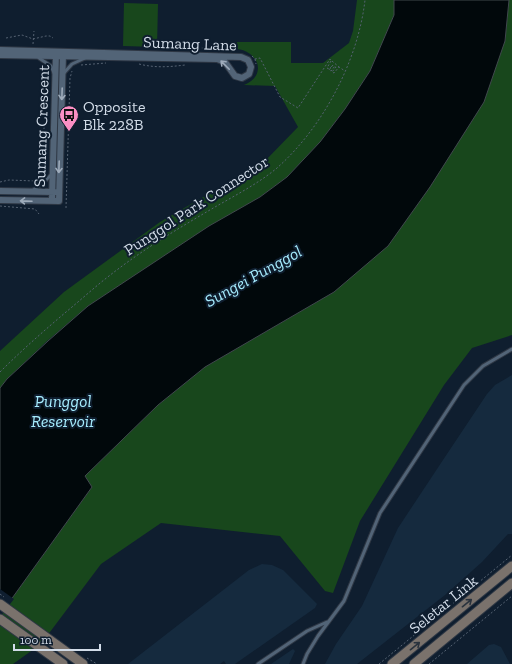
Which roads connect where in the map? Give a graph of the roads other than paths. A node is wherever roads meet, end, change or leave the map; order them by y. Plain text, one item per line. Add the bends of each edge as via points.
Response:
1 (0, 50) edge
2 (56, 54) junction
3 (63, 54) junction
4 (0, 55) edge
5 (35, 56) junction
6 (89, 57) junction
7 (55, 74) junction
8 (63, 74) junction
9 (53, 174) junction
10 (0, 191) edge
11 (30, 192) junction
12 (55, 192) junction
13 (0, 200) edge
14 (512, 349) edge
15 (512, 566) edge
16 (512, 583) edge
17 (0, 604) edge
18 (0, 618) edge
19 (329, 621) junction
20 (63, 664) edge
21 (83, 664) edge
22 (258, 664) edge
23 (303, 664) edge
24 (392, 664) edge
25 (414, 664) edge

1 - 2 street, Sumang Lane
2 - 3 street, Sumang Lane
2 - 5 street, Sumang Lane
2 - 7 street, Sumang Crescent
3 - 6 street, Sumang Lane
3 -> 6 street, Sumang Lane via 241,57 248,60 251,67 246,77 238,78 232,74 225,62 217,59
3 - 8 street, Sumang Crescent
4 - 5 street, Sumang Lane
5 - 7 lane via 51,66
6 - 8 lane via 72,64
7 - 9 street, Sumang Crescent
8 -> 12 street, Sumang Crescent
9 - 11 lane
9 - 12 street, Sumang Crescent
10 - 11 street
11 - 12 street
12 -> 13 street, Sumang Crescent via 55,201
14 - 19 lane via 482,366 464,385 380,513 344,601
24 -> 15 main road, Seletar Link
16 - 25 main road, Seletar Link
17 - 21 main road
18 - 20 main road
19 - 22 lane via 307,631
19 - 23 lane

